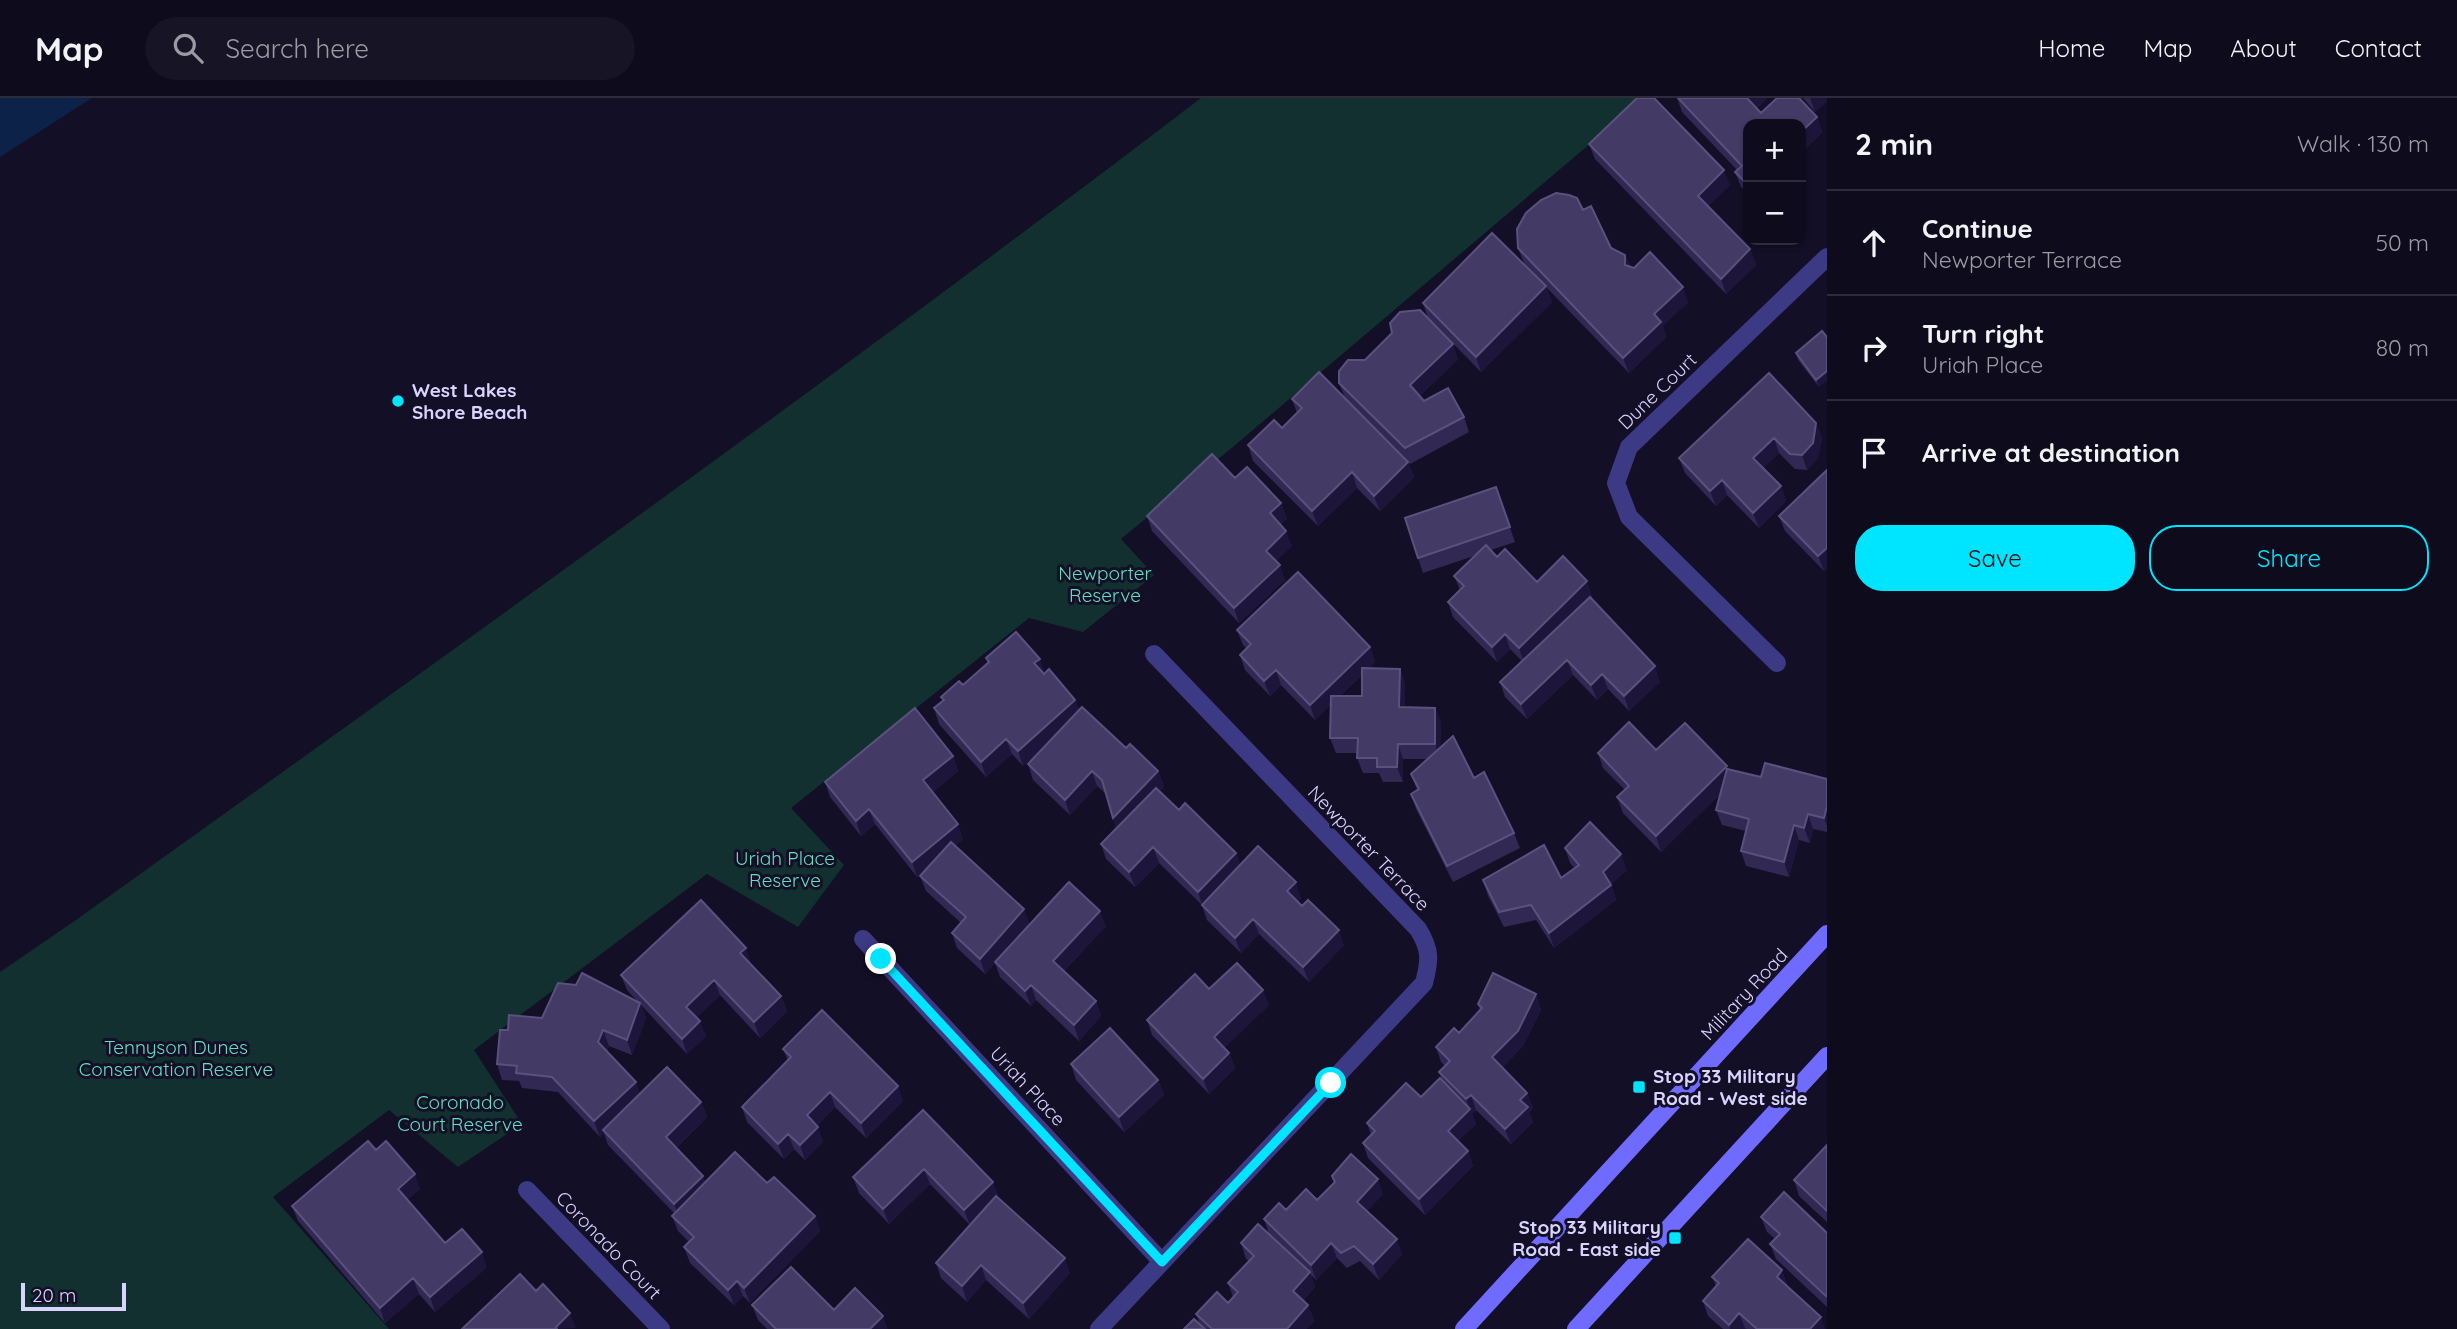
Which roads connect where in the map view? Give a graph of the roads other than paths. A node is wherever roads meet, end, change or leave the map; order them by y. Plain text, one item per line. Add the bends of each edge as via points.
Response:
1 (1827, 257) edge
2 (1154, 654) dead end
3 (1777, 663) dead end
4 (1827, 934) edge
5 (863, 939) dead end
6 (1825, 1063) edge
7 (527, 1190) dead end
8 (1162, 1262) junction
9 (661, 1329) edge
10 (1098, 1329) edge
11 (1464, 1329) edge
12 (1576, 1329) edge

1 - 3 street, Dune Court via 1629,447 1616,483 1629,517
2 - 8 street, Newporter Terrace via 1418,929 1430,962 1424,983
4 - 11 main road, Military Road
5 - 8 street, Uriah Place
6 - 12 main road
7 - 9 street, Coronado Court
8 - 10 street, Newporter Terrace

